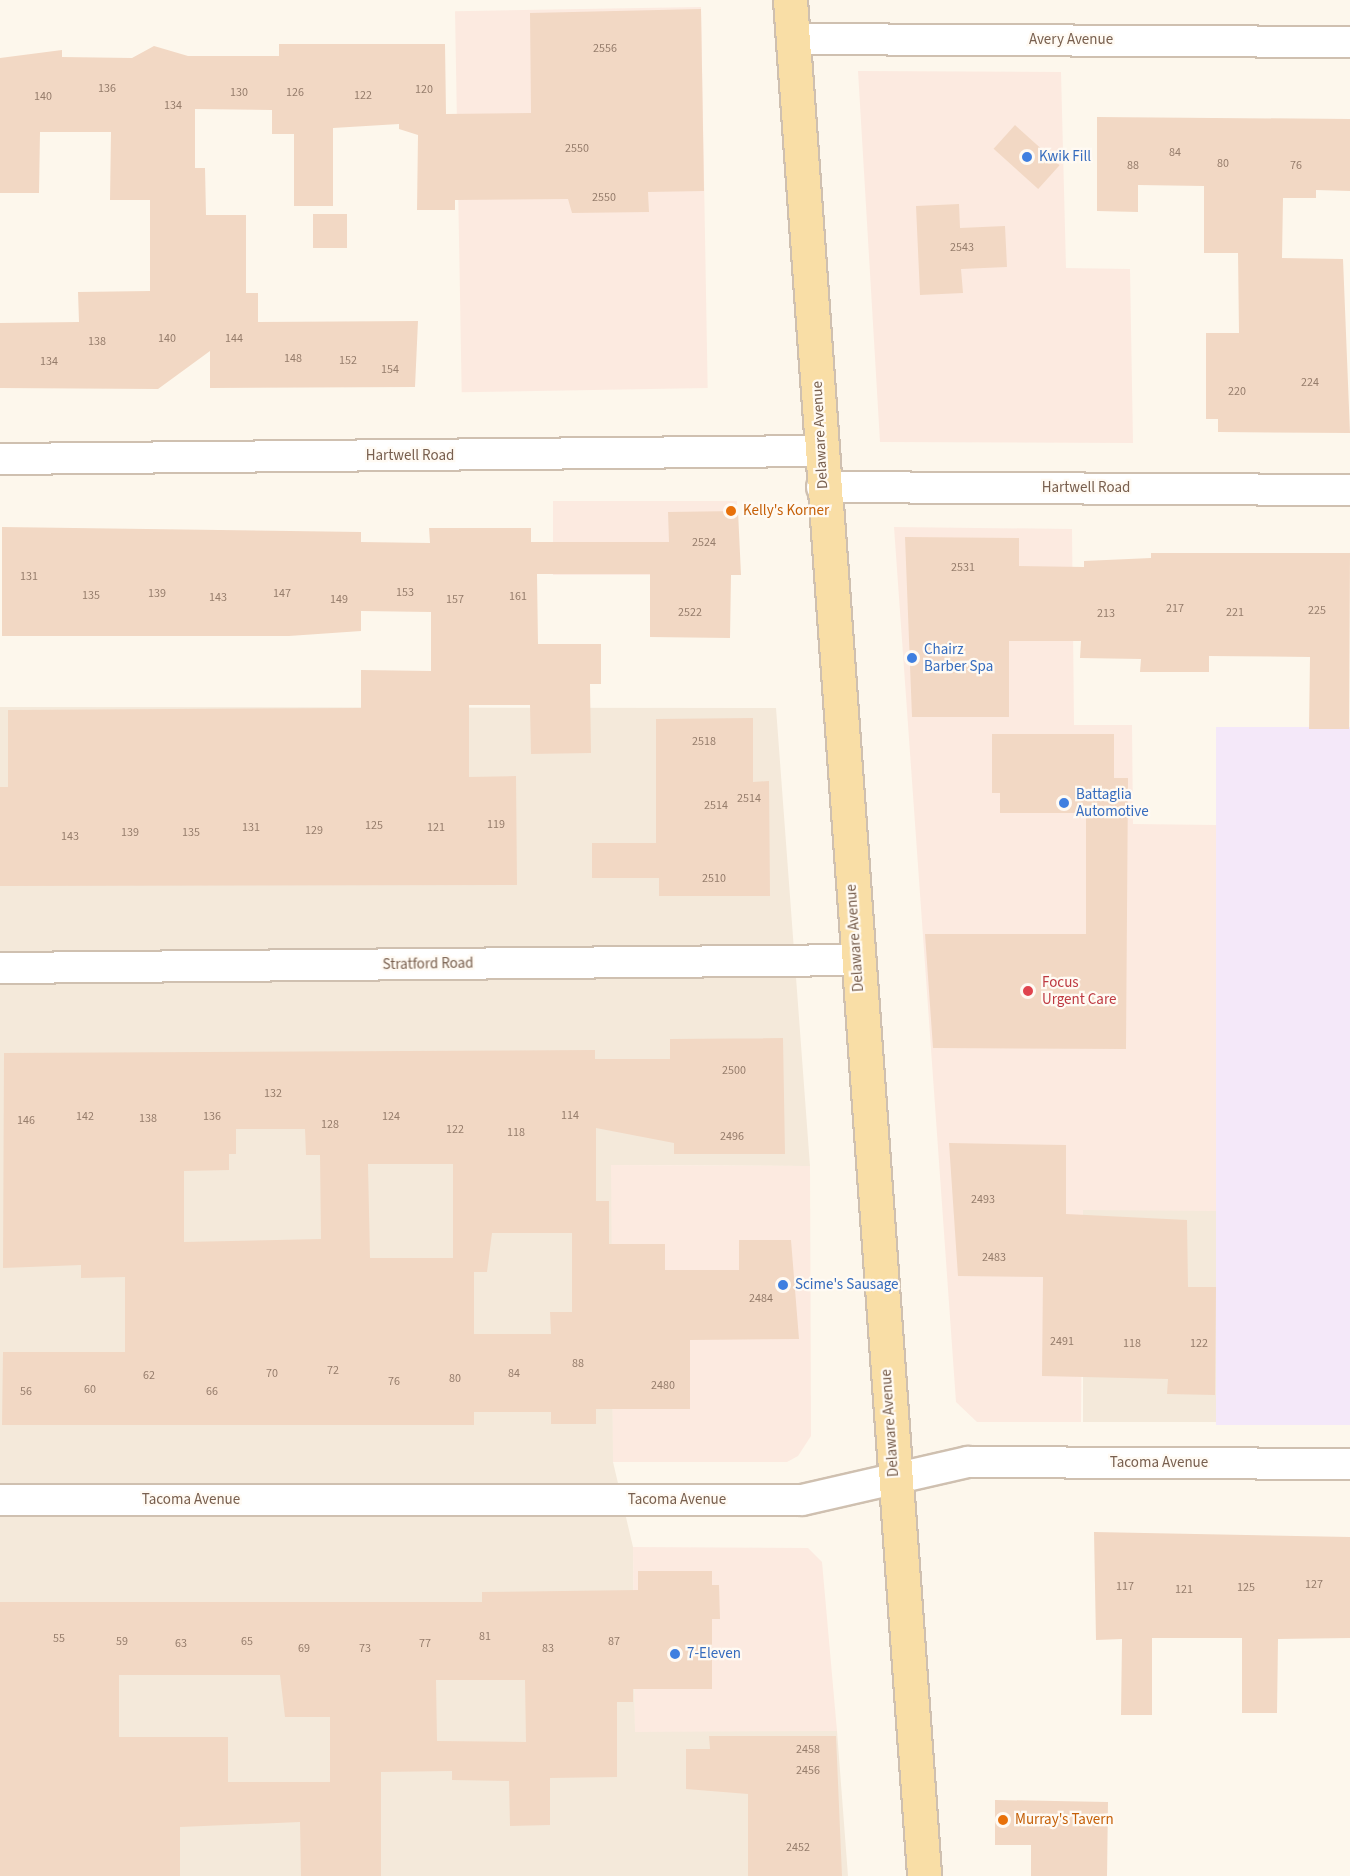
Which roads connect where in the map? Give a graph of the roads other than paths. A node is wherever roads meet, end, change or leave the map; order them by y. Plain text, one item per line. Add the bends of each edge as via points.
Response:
1 (790, 0) edge
2 (793, 39) junction
3 (1350, 42) edge
4 (820, 451) junction
5 (0, 459) edge
6 (822, 487) junction
7 (1350, 490) edge
8 (857, 960) junction
9 (0, 968) edge
10 (1350, 1464) edge
11 (894, 1479) junction
12 (0, 1500) edge
13 (924, 1876) edge

1 - 2 main road, Delaware Avenue
2 - 3 street, Avery Avenue
2 - 4 main road, Delaware Avenue
4 - 5 street, Hartwell Road
4 - 6 main road, Delaware Avenue
6 - 7 street, Hartwell Road
6 - 8 main road, Delaware Avenue
8 - 9 street, Stratford Road
8 - 11 main road, Delaware Avenue
10 - 11 street, Tacoma Avenue via 968,1462
11 - 12 street, Tacoma Avenue via 802,1500
11 - 13 main road, Delaware Avenue

